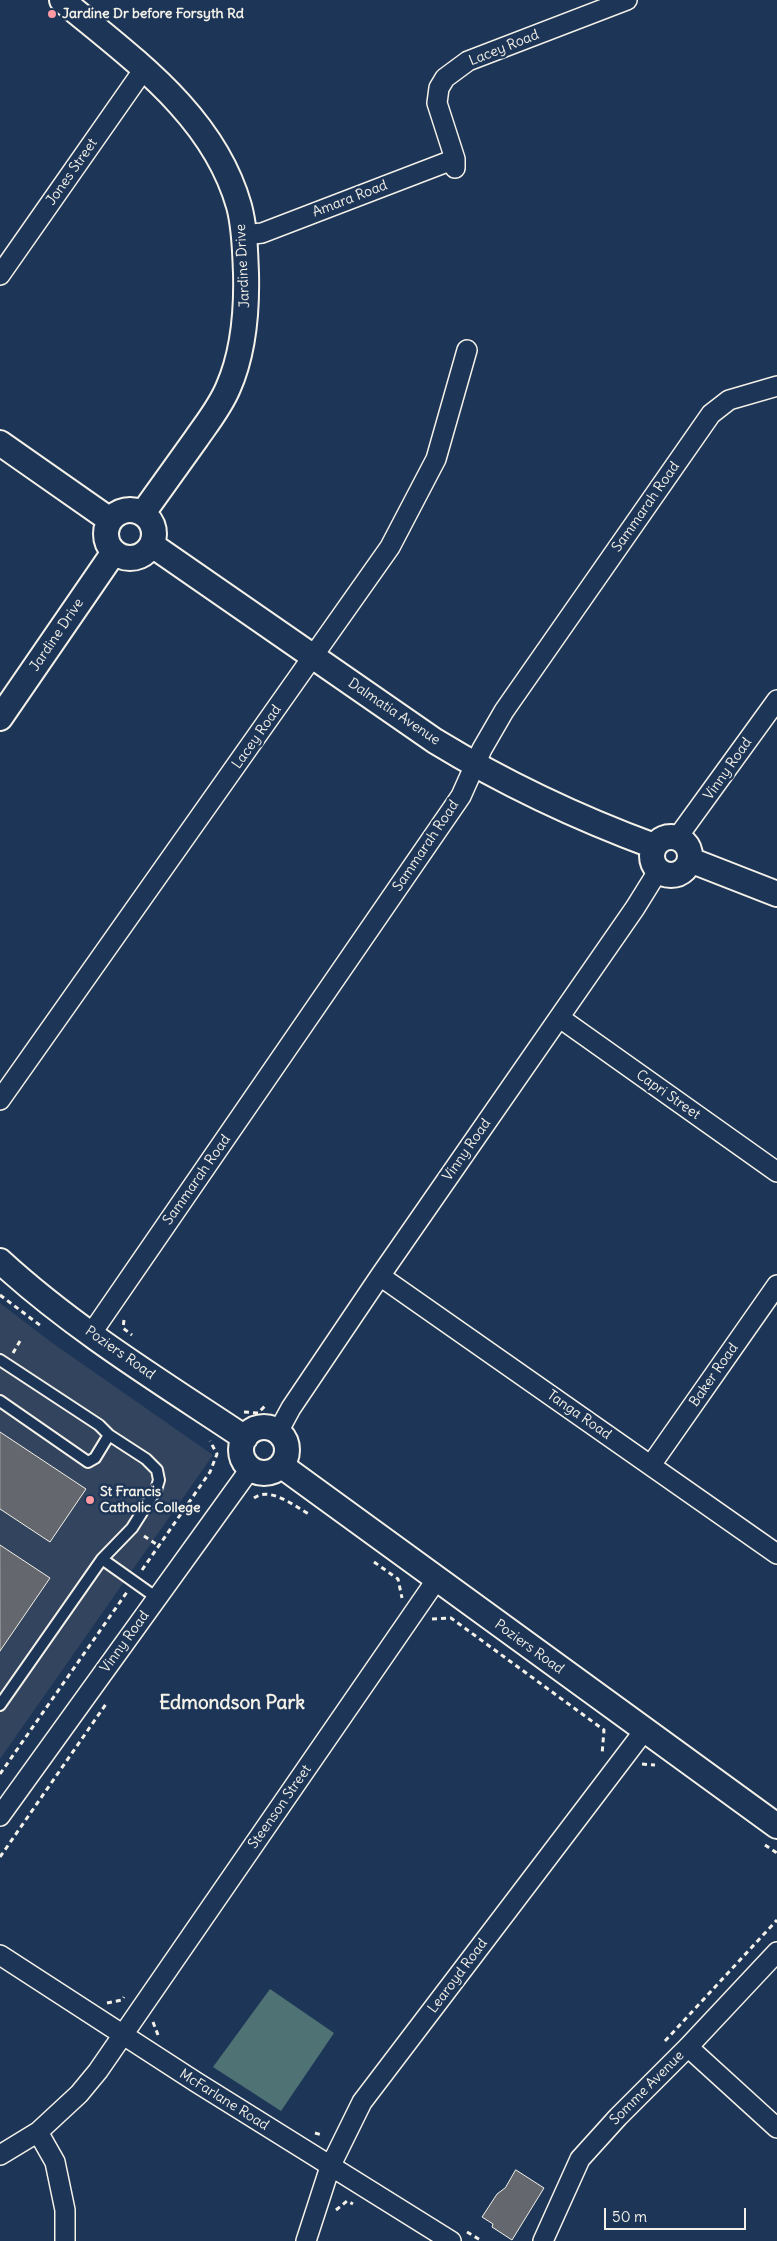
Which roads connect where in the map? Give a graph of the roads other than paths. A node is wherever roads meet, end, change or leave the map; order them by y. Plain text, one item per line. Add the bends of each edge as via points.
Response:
1 (62, 0) edge
2 (627, 0) edge
3 (144, 69) junction
4 (455, 164) joint
5 (244, 235) junction
6 (0, 275) edge
7 (467, 350) dead end
8 (777, 386) edge
9 (0, 443) edge
10 (143, 513) junction
11 (110, 520) junction
12 (152, 545) junction
13 (114, 552) junction
14 (314, 657) junction
15 (777, 700) edge
16 (0, 718) edge
17 (475, 765) junction
18 (677, 838) junction
19 (654, 846) junction
20 (690, 860) junction
21 (658, 871) junction
22 (777, 894) edge
23 (560, 1018) junction
24 (0, 1100) edge
25 (777, 1172) edge
26 (0, 1261) edge
27 (380, 1276) junction
28 (777, 1284) edge
29 (91, 1334) junction
30 (0, 1360) edge
31 (0, 1401) edge
32 (278, 1432) junction
33 (109, 1435) junction
34 (244, 1438) junction
35 (651, 1465) junction
36 (282, 1466) junction
37 (250, 1469) junction
38 (777, 1554) edge
39 (102, 1559) junction
40 (437, 1579) junction
41 (157, 1598) junction
42 (0, 1704) edge
43 (644, 1731) junction
44 (0, 1816) edge
45 (769, 1834) edge
46 (777, 1952) edge
47 (0, 1955) edge
48 (123, 2035) junction
49 (688, 2047) junction
50 (777, 2128) edge
51 (38, 2132) junction
52 (0, 2155) edge
53 (330, 2167) junction
54 (65, 2241) edge
55 (306, 2241) edge
56 (451, 2241) edge
57 (543, 2241) edge

1 - 3 street, Jardine Drive
2 - 4 street, Lacey Road via 468,61 445,78 439,88 437,103
3 - 5 street, Jardine Drive via 194,120 210,144 226,171 239,206
3 - 6 street, Jones Street
4 - 5 street, Amara Road via 262,233
5 - 10 street, Jardine Drive via 245,322 241,349 228,389
7 - 14 street, Lacey Road via 436,458 390,547
8 - 17 street, Sammarah Road via 729,400 711,414 504,711
9 - 11 street
10 - 11 street via 126,510
10 - 12 street via 154,527
11 - 13 street via 106,537
12 - 13 street via 139,557 130,559
12 - 14 street, Dalmatia Avenue
13 - 16 street, Jardine Drive
14 - 17 street, Dalmatia Avenue
14 - 24 street, Lacey Road
15 - 18 street, Vinny Road
17 - 19 street, Dalmatia Avenue via 573,813
17 - 29 street, Sammarah Road via 461,796
18 - 19 street via 664,838
18 - 20 street via 688,846
19 - 21 street via 652,859
20 - 21 street via 677,874
20 - 22 street
21 - 23 street, Vinny Road
23 - 25 street, Capri Street
23 - 27 street, Vinny Road
26 - 29 street, Poziers Road
27 - 32 street, Vinny Road
27 - 35 street, Tanga Road
28 - 35 street, Baker Road
29 - 34 street, Poziers Road
30 - 33 lane via 99,1425
31 - 33 lane via 88,1462 95,1458
32 - 34 street via 264,1427
32 - 36 street via 284,1437 288,1452
33 - 39 lane via 146,1459 157,1470 159,1480 132,1528
34 - 37 street via 242,1458
35 - 38 street, Tanga Road
36 - 37 street via 263,1474
36 - 40 street, Poziers Road
37 - 41 street, Vinny Road
39 - 41 lane
39 - 42 lane
40 - 43 street, Poziers Road
40 - 48 street, Steenson Street
41 - 44 street, Vinny Road
43 - 45 street, Poziers Road
43 - 53 street, Learoyd Road via 362,2102
46 - 49 street, Somme Avenue
47 - 48 street, McFarlane Road
48 - 51 street, Steenson Street via 79,2094
48 - 53 street, McFarlane Road
49 - 50 street
49 - 57 street, Somme Avenue via 580,2159
51 - 52 street, Steenson Street
51 - 54 street via 55,2162 65,2210
53 - 55 street, Learoyd Road
53 - 56 street, McFarlane Road

